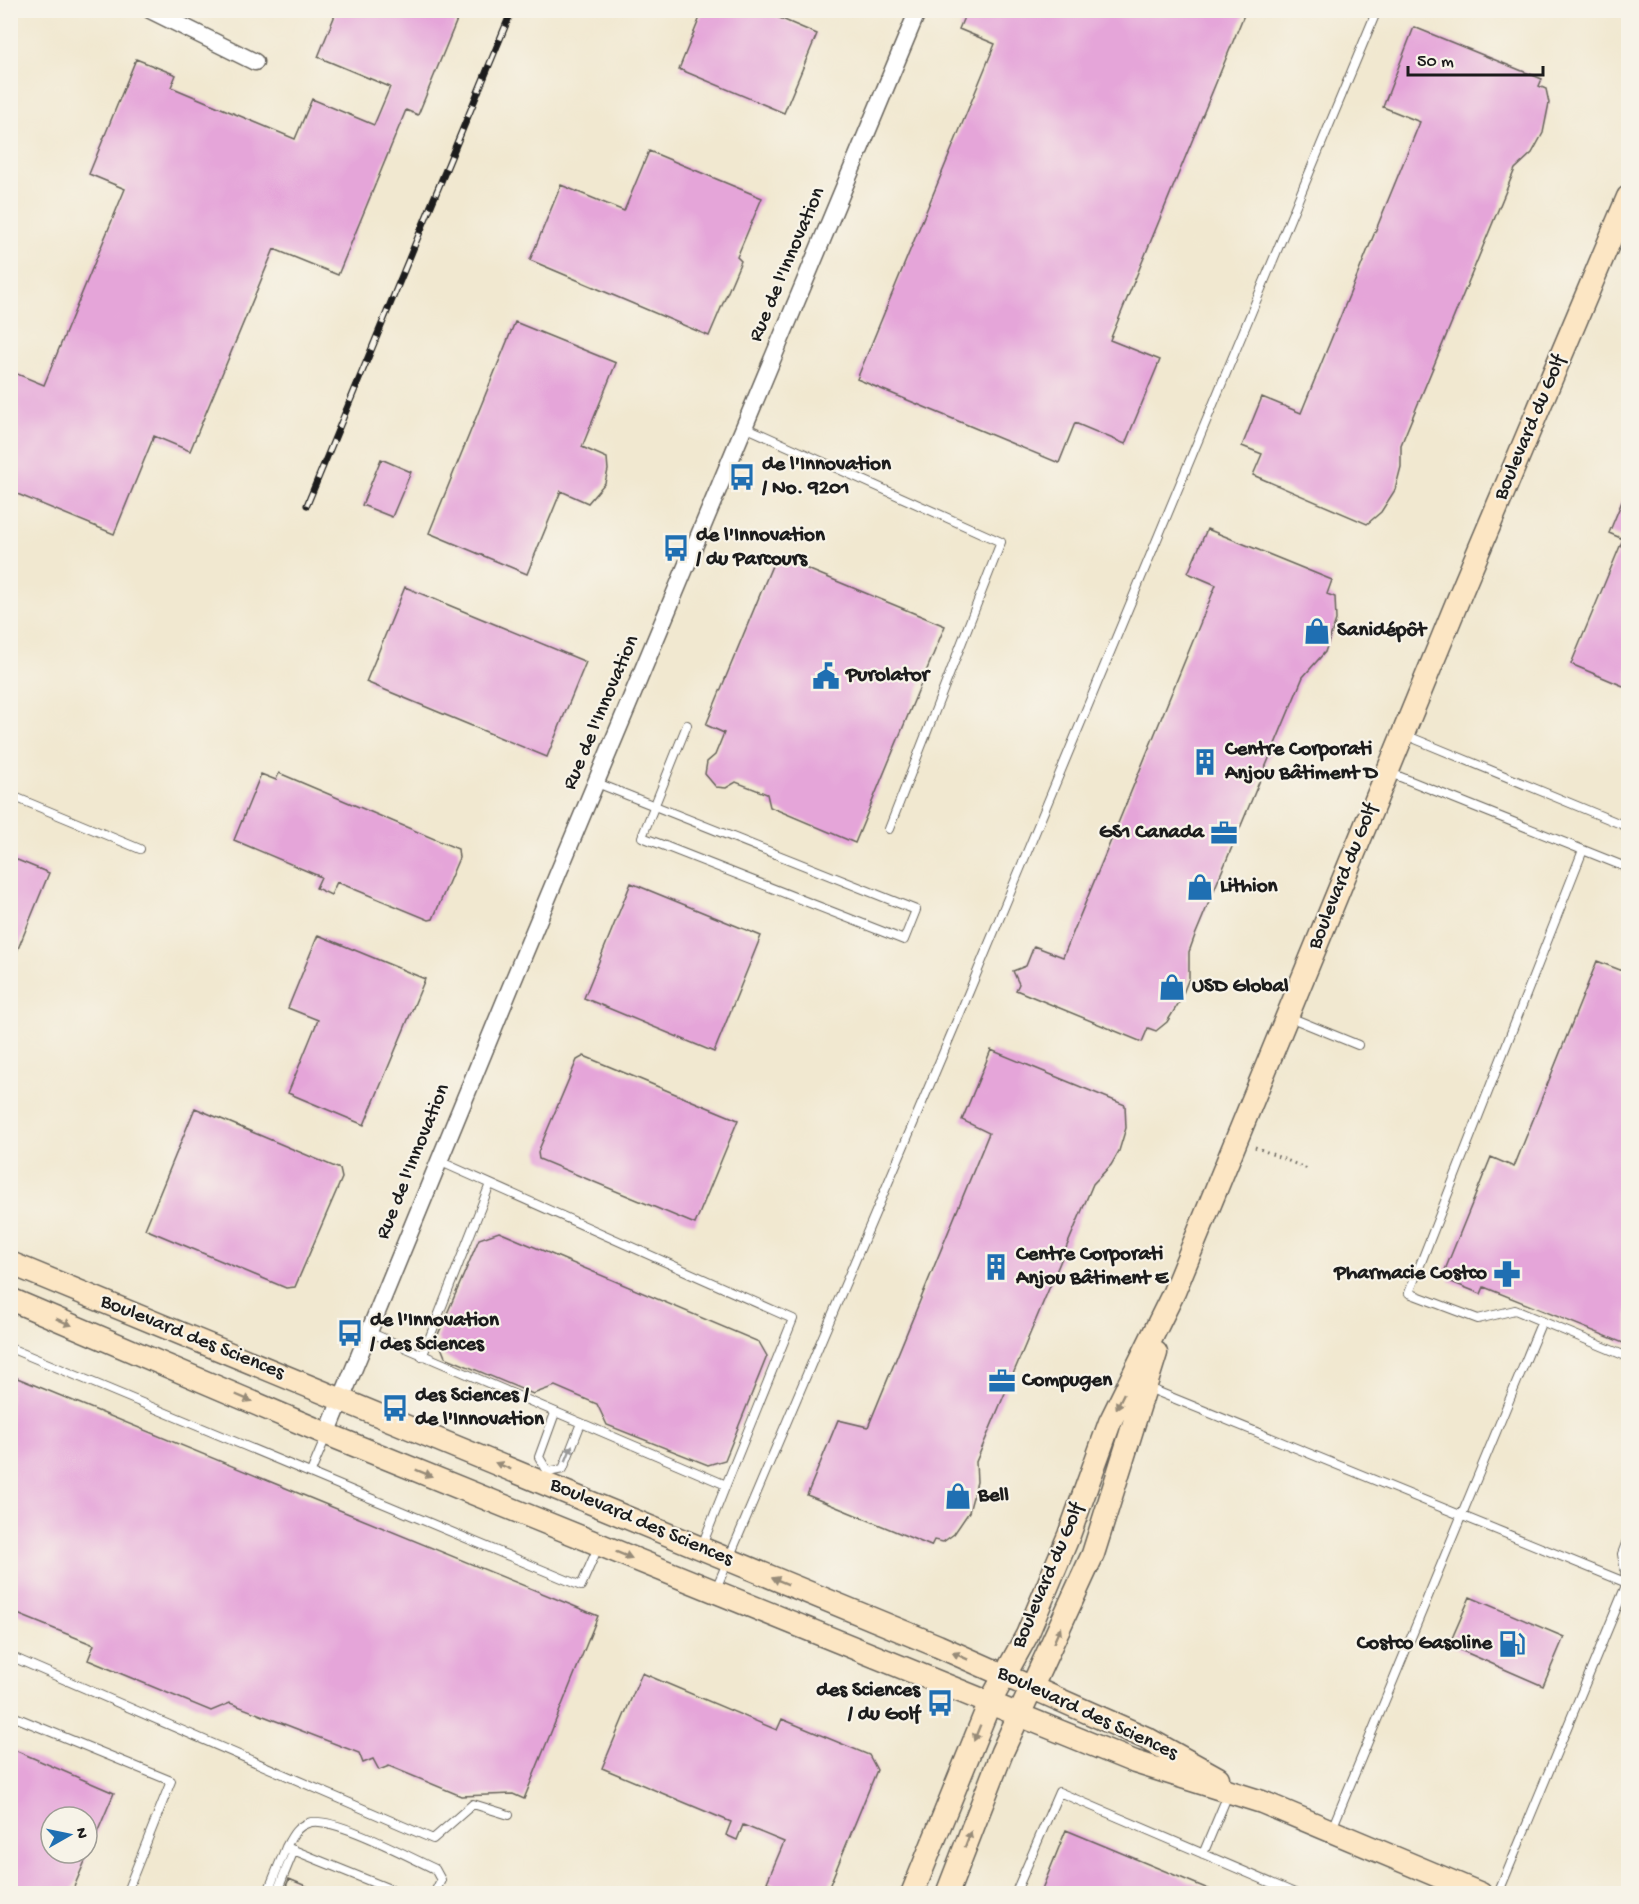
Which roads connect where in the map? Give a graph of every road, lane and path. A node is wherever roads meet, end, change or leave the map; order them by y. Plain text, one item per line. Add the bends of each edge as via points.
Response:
1 (150, 10) edge
2 (918, 10) edge
3 (1377, 10) edge
4 (255, 62) dead end
5 (1629, 197) edge
6 (745, 428) junction
7 (687, 726) dead end
8 (1403, 734) junction
9 (1387, 772) junction
10 (597, 783) junction
11 (10, 795) edge
12 (655, 806) junction
13 (1629, 827) edge
14 (889, 829) dead end
15 (140, 849) dead end
16 (1583, 850) junction
17 (1629, 868) edge
18 (1287, 1016) junction
19 (1358, 1045) dead end
20 (1236, 1139) junction
21 (439, 1161) junction
22 (1310, 1170) dead end
23 (490, 1184) junction
24 (10, 1263) edge
25 (1174, 1292) junction
26 (10, 1299) edge
27 (1542, 1321) junction
28 (369, 1332) junction
29 (10, 1348) edge
30 (422, 1357) junction
31 (1629, 1357) edge
32 (1145, 1387) junction
33 (341, 1399) junction
34 (555, 1413) junction
35 (581, 1423) junction
36 (327, 1434) junction
37 (310, 1473) junction
38 (545, 1477) junction
39 (726, 1485) junction
40 (1461, 1515) junction
41 (1629, 1538) edge
42 (599, 1545) junction
43 (701, 1548) junction
44 (728, 1560) junction
45 (1627, 1583) junction
46 (714, 1592) junction
47 (10, 1656) edge
48 (1005, 1676) junction
49 (1033, 1688) junction
50 (990, 1702) junction
51 (1020, 1714) junction
52 (10, 1715) edge
53 (1230, 1792) junction
54 (1262, 1802) junction
55 (509, 1815) dead end
56 (1330, 1832) junction
57 (290, 1848) junction
58 (1203, 1854) junction
59 (126, 1893) edge
60 (267, 1893) edge
61 (276, 1893) edge
62 (402, 1893) edge
63 (434, 1893) edge
64 (912, 1893) edge
65 (947, 1893) edge
66 (1015, 1893) edge
67 (1297, 1893) edge
68 (1481, 1893) edge
69 (1498, 1893) edge

1 - 4 street
2 - 6 street, Rue de l'Innovation
3 - 44 lane via 962,1011
5 - 8 street, Boulevard du Golf
6 - 10 street, Rue de l'Innovation
6 - 14 lane via 1001,542
7 - 12 lane
8 - 9 street, Boulevard du Golf
8 - 13 lane
9 - 16 lane
9 - 18 street, Boulevard du Golf
10 - 12 lane
10 - 21 street, Rue de l'Innovation
11 - 15 lane
12 - 12 lane via 916,910 904,940 642,837
16 - 17 lane
16 - 27 lane via 1409,1293 1478,1319 1515,1310
18 - 19 lane
18 - 20 street, Boulevard du Golf
20 - 22 path
20 - 25 street, Boulevard du Golf
21 - 23 lane
21 - 28 street, Rue de l'Innovation
23 - 30 lane
23 - 39 lane via 793,1319
24 - 33 street, Boulevard des Sciences
25 - 32 street, Boulevard du Golf
25 -> 48 street, Boulevard du Golf via 1110,1422 1069,1534 1027,1635
26 -> 36 street, Boulevard des Sciences
27 - 31 lane
27 - 40 lane
28 - 30 lane
28 - 33 street, Rue de l'Innovation
29 - 37 lane
30 - 34 lane
32 - 40 lane
49 -> 32 street, Boulevard du Golf via 1093,1554
33 - 36 street, Rue de l'Innovation
38 -> 33 street, Boulevard des Sciences
34 - 35 lane
34 - 38 lane via 539,1457
38 -> 35 lane via 563,1468
35 - 39 lane
36 - 37 lane
36 -> 42 street, Boulevard des Sciences
37 - 42 lane via 581,1586
38 - 43 street, Boulevard des Sciences
39 - 43 lane
40 - 45 lane
40 - 56 lane
41 - 45 lane via 1622,1554
42 -> 46 street, Boulevard des Sciences
43 - 44 street, Boulevard des Sciences
44 - 46 lane
48 -> 44 street, Boulevard des Sciences
45 - 69 lane
46 - 50 street, Boulevard des Sciences
47 - 55 lane via 433,1839 473,1804
48 - 49 street, Boulevard des Sciences
48 - 50 street, Boulevard du Golf
49 - 51 street, Boulevard du Golf
49 - 54 street, Boulevard des Sciences via 1146,1738
50 - 51 street, Boulevard des Sciences
50 -> 64 street, Boulevard du Golf
51 - 53 street, Boulevard des Sciences via 1135,1762
65 -> 51 street, Boulevard du Golf
52 - 59 lane via 171,1781
53 - 54 street, Boulevard des Sciences
53 - 58 lane
54 - 56 street, Boulevard des Sciences
56 - 68 street, Boulevard des Sciences
57 - 60 lane
57 - 61 lane
57 - 62 lane
57 - 63 lane via 297,1828 322,1821 435,1869 441,1880
58 - 66 lane via 1059,1792
58 - 67 lane

